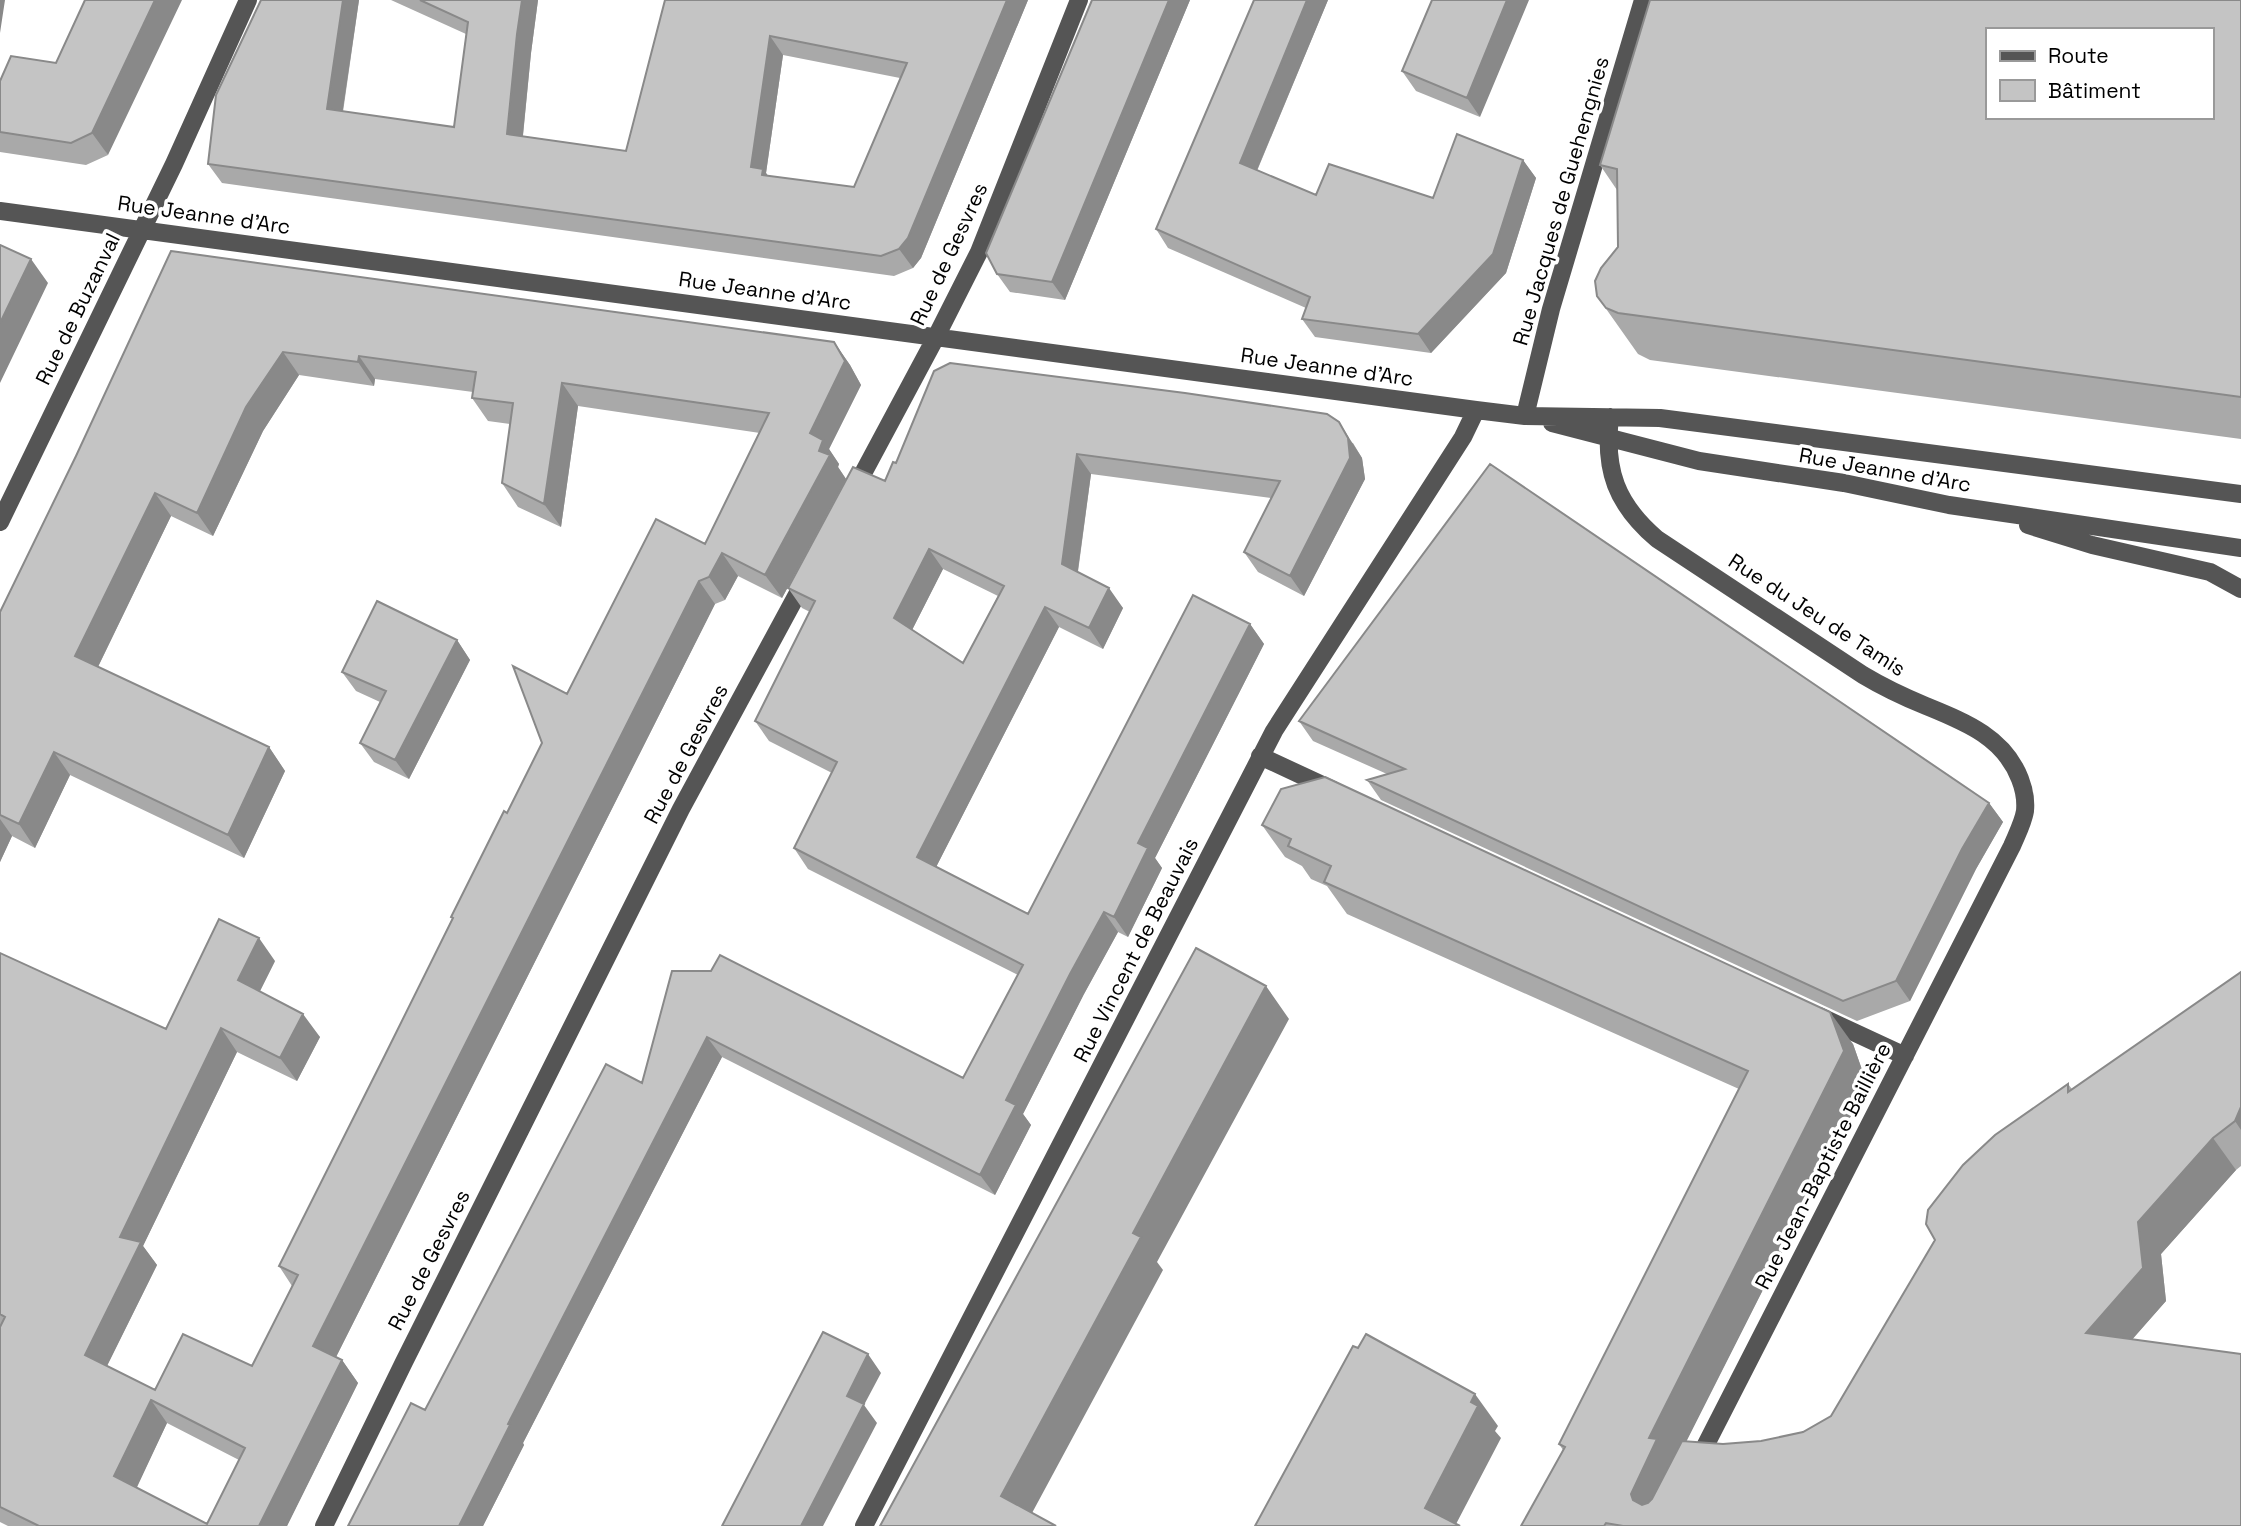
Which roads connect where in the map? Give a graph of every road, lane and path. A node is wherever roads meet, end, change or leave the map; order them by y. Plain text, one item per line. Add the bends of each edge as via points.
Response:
1 (248, 0) edge
2 (1079, 0) edge
3 (1643, 0) edge
4 (0, 211) edge
5 (142, 230) junction
6 (936, 337) junction
7 (1476, 410) junction
8 (1525, 416) junction
9 (1609, 417) junction
10 (1607, 438) junction
11 (2241, 494) edge
12 (848, 501) edge
13 (1982, 510) junction
14 (0, 522) edge
15 (2241, 548) edge
16 (815, 563) edge
17 (2241, 589) edge
18 (1260, 756) junction
19 (1348, 798) edge
20 (2021, 827) joint
21 (1801, 1008) edge
22 (1905, 1056) junction
23 (1690, 1476) edge
24 (324, 1526) edge
25 (864, 1526) edge

1 - 5 street, Rue de Buzanval
2 - 6 street, Rue de Gesvres via 979,252
3 - 8 street, Rue Jacques de Guehengnies via 1551,309
4 - 5 street, Rue Jeanne d'Arc
5 - 6 street, Rue Jeanne d'Arc
5 - 14 street, Rue de Buzanval
6 - 7 street, Rue Jeanne d'Arc
6 - 12 street, Rue de Gesvres
7 - 8 street, Rue Jeanne d'Arc
7 - 18 street, Rue Vincent de Beauvais
8 - 9 street, Rue Jeanne d'Arc
8 - 10 street, Rue Jeanne d'Arc
9 - 10 street, Rue du Jeu de Tamis
9 - 11 street, Rue Jeanne d'Arc via 1660,418
10 - 13 street, Rue Jeanne d'Arc via 1699,461
10 - 20 street, Rue du Jeu de Tamis via 1609,467 1625,506 1657,539 1882,687 1958,719 1998,744 2010,758 2024,790
13 - 15 street, Rue Jeanne d'Arc
13 - 17 street via 2092,545 2210,572
16 - 24 street, Rue de Gesvres via 675,821
18 - 19 street
18 - 25 street, Rue Vincent de Beauvais
20 - 22 street, Rue Jean-Baptiste Baillière
21 - 22 street
22 - 23 street, Rue Jean-Baptiste Baillière

